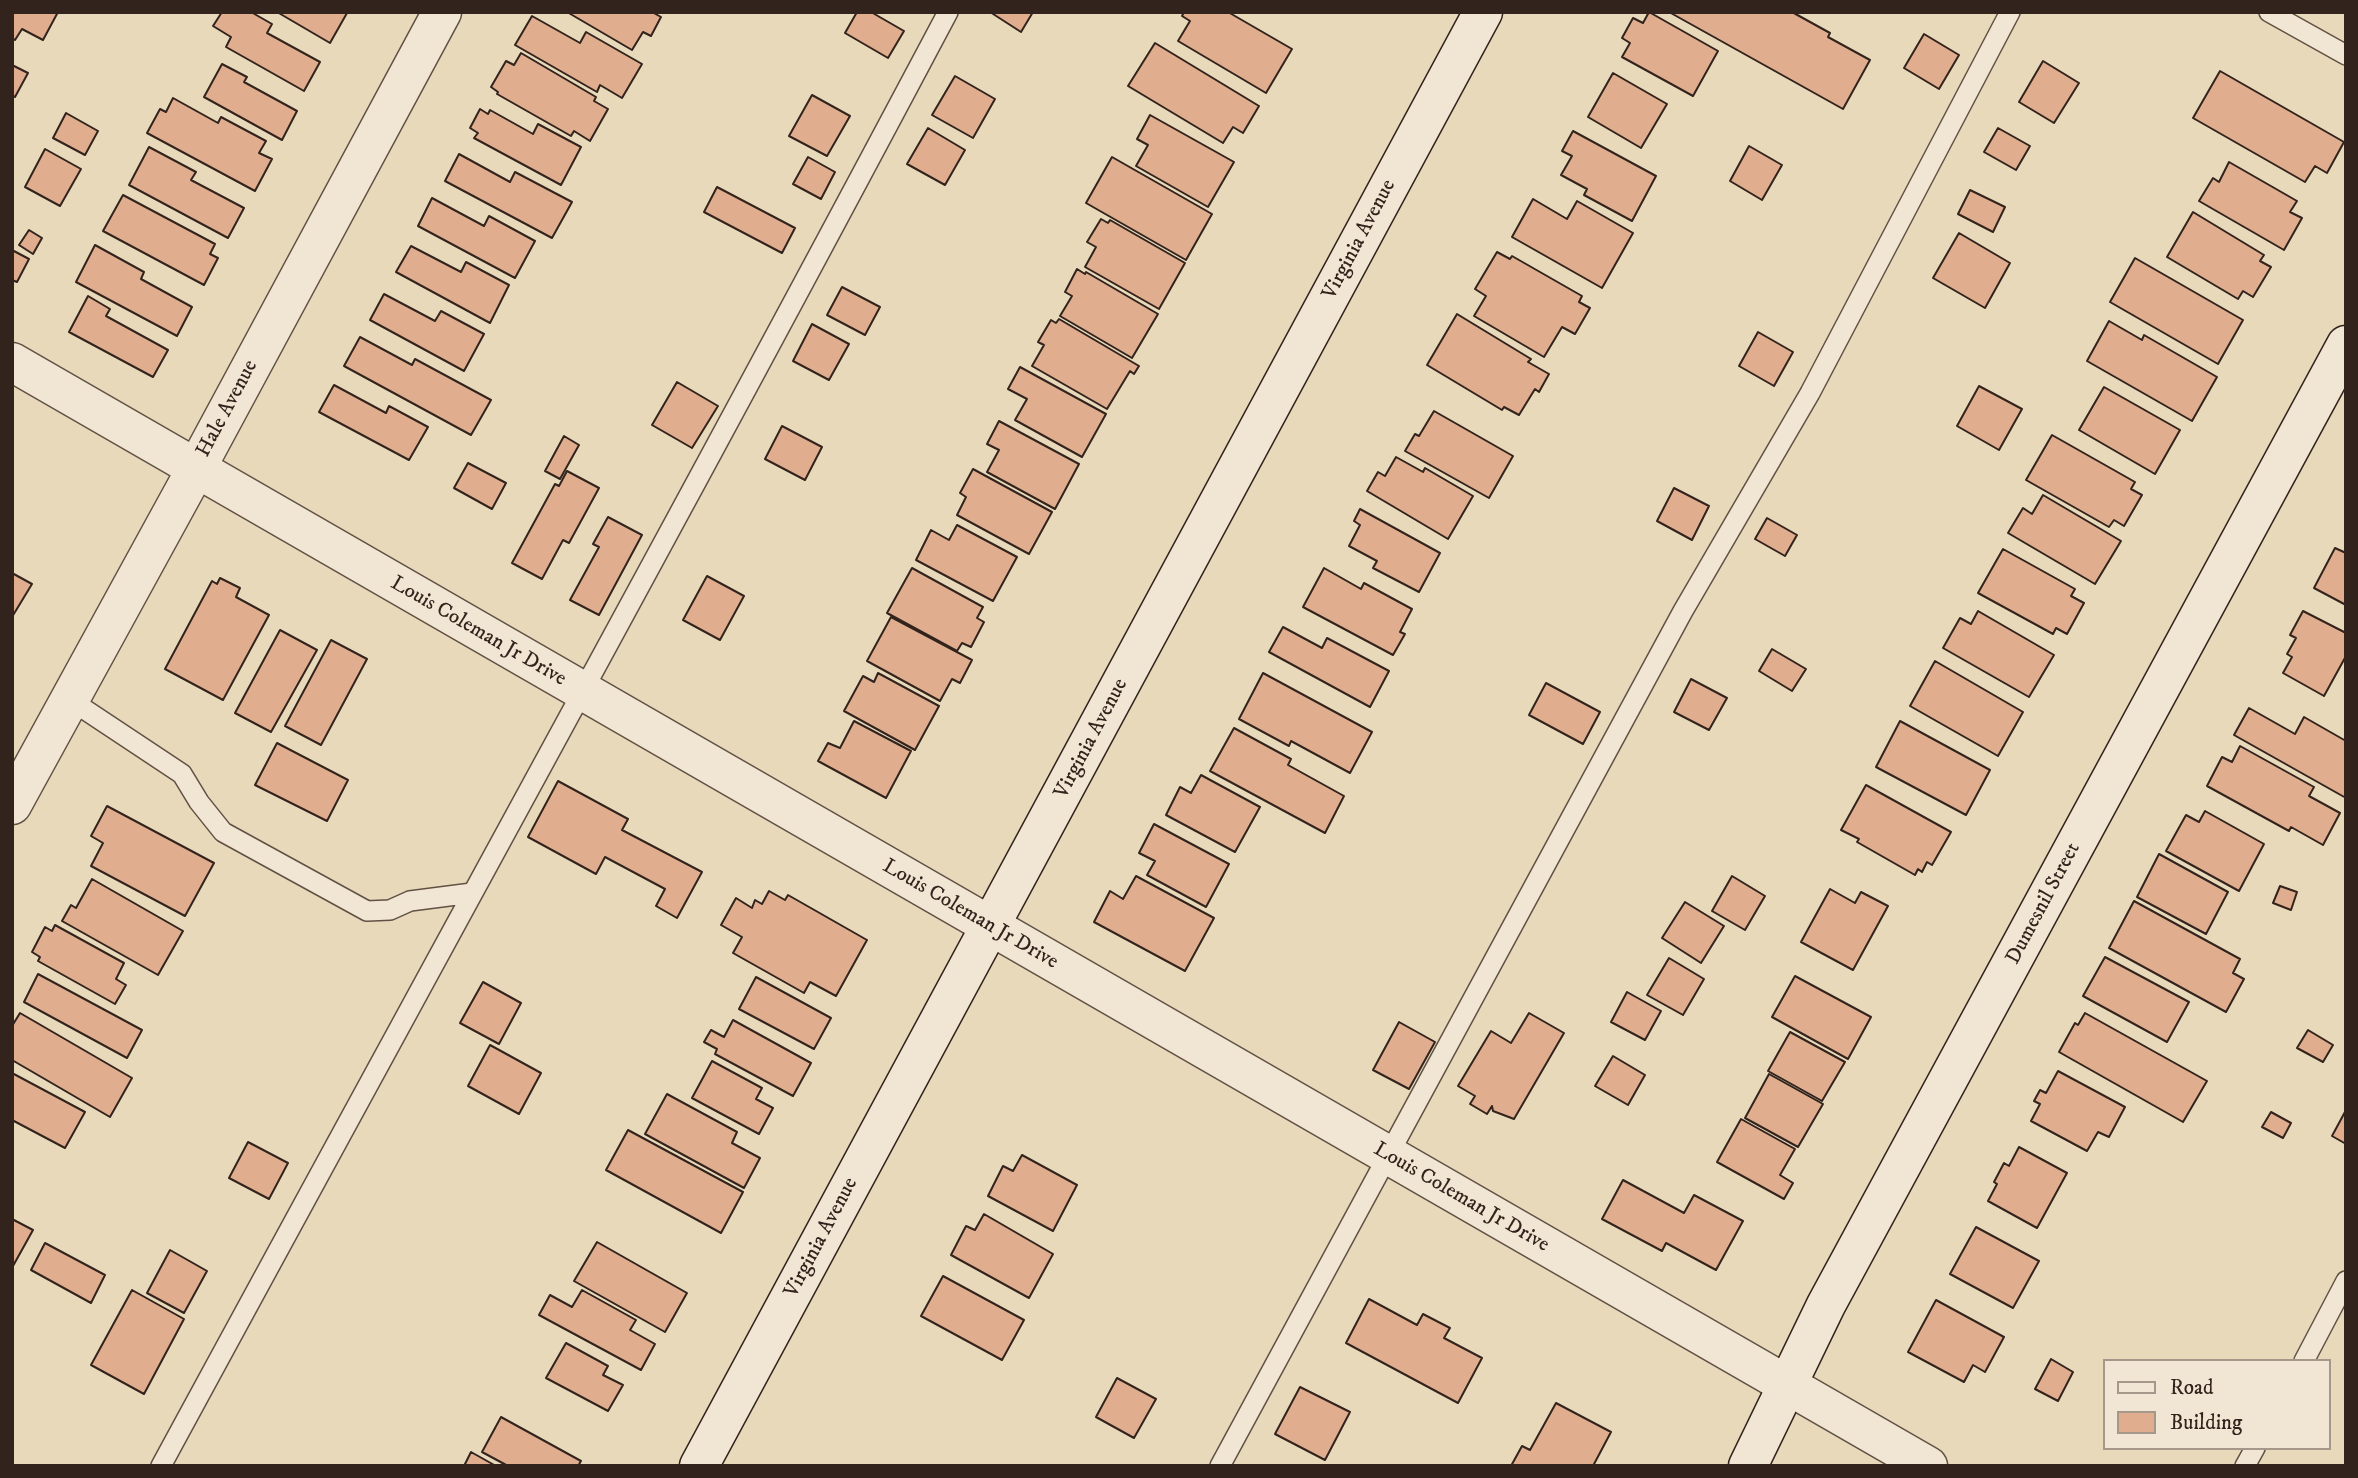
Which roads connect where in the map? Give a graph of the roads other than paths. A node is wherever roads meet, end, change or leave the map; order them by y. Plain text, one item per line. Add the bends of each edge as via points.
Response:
1 (442, 12) edge
2 (948, 12) edge
3 (1483, 12) edge
4 (2010, 12) edge
5 (2269, 12) edge
6 (2346, 55) edge
7 (2346, 345) edge
8 (12, 362) edge
9 (196, 469) junction
10 (581, 691) junction
11 (69, 699) junction
12 (12, 805) edge
13 (472, 893) junction
14 (990, 928) junction
15 (1387, 1155) junction
16 (2346, 1281) edge
17 (2305, 1359) edge
18 (1788, 1385) junction
19 (2254, 1450) edge
20 (161, 1466) edge
21 (699, 1466) edge
22 (1220, 1466) edge
23 (1748, 1466) edge
24 (1928, 1466) edge
25 (2245, 1466) edge

1 - 9 street, Hale Avenue
2 - 10 lane
3 - 14 street, Virginia Avenue
4 - 15 lane via 1810,393 1683,611
5 - 6 lane
7 - 18 street, Dumesnil Street via 1826,1305
8 - 9 street, Louis Coleman Jr Drive
9 - 10 street, Louis Coleman Jr Drive
9 - 11 street, Hale Avenue
10 - 13 lane
10 - 14 street, Louis Coleman Jr Drive
11 - 12 street, Hale Avenue
11 - 13 lane via 182,774 223,832 367,911
13 - 20 lane
14 - 15 street, Louis Coleman Jr Drive
14 - 21 street, Virginia Avenue
15 - 18 street, Louis Coleman Jr Drive
15 - 22 lane
16 - 17 lane
18 - 23 street, Dumesnil Street
18 - 24 street, Louis Coleman Jr Drive
19 - 25 lane

